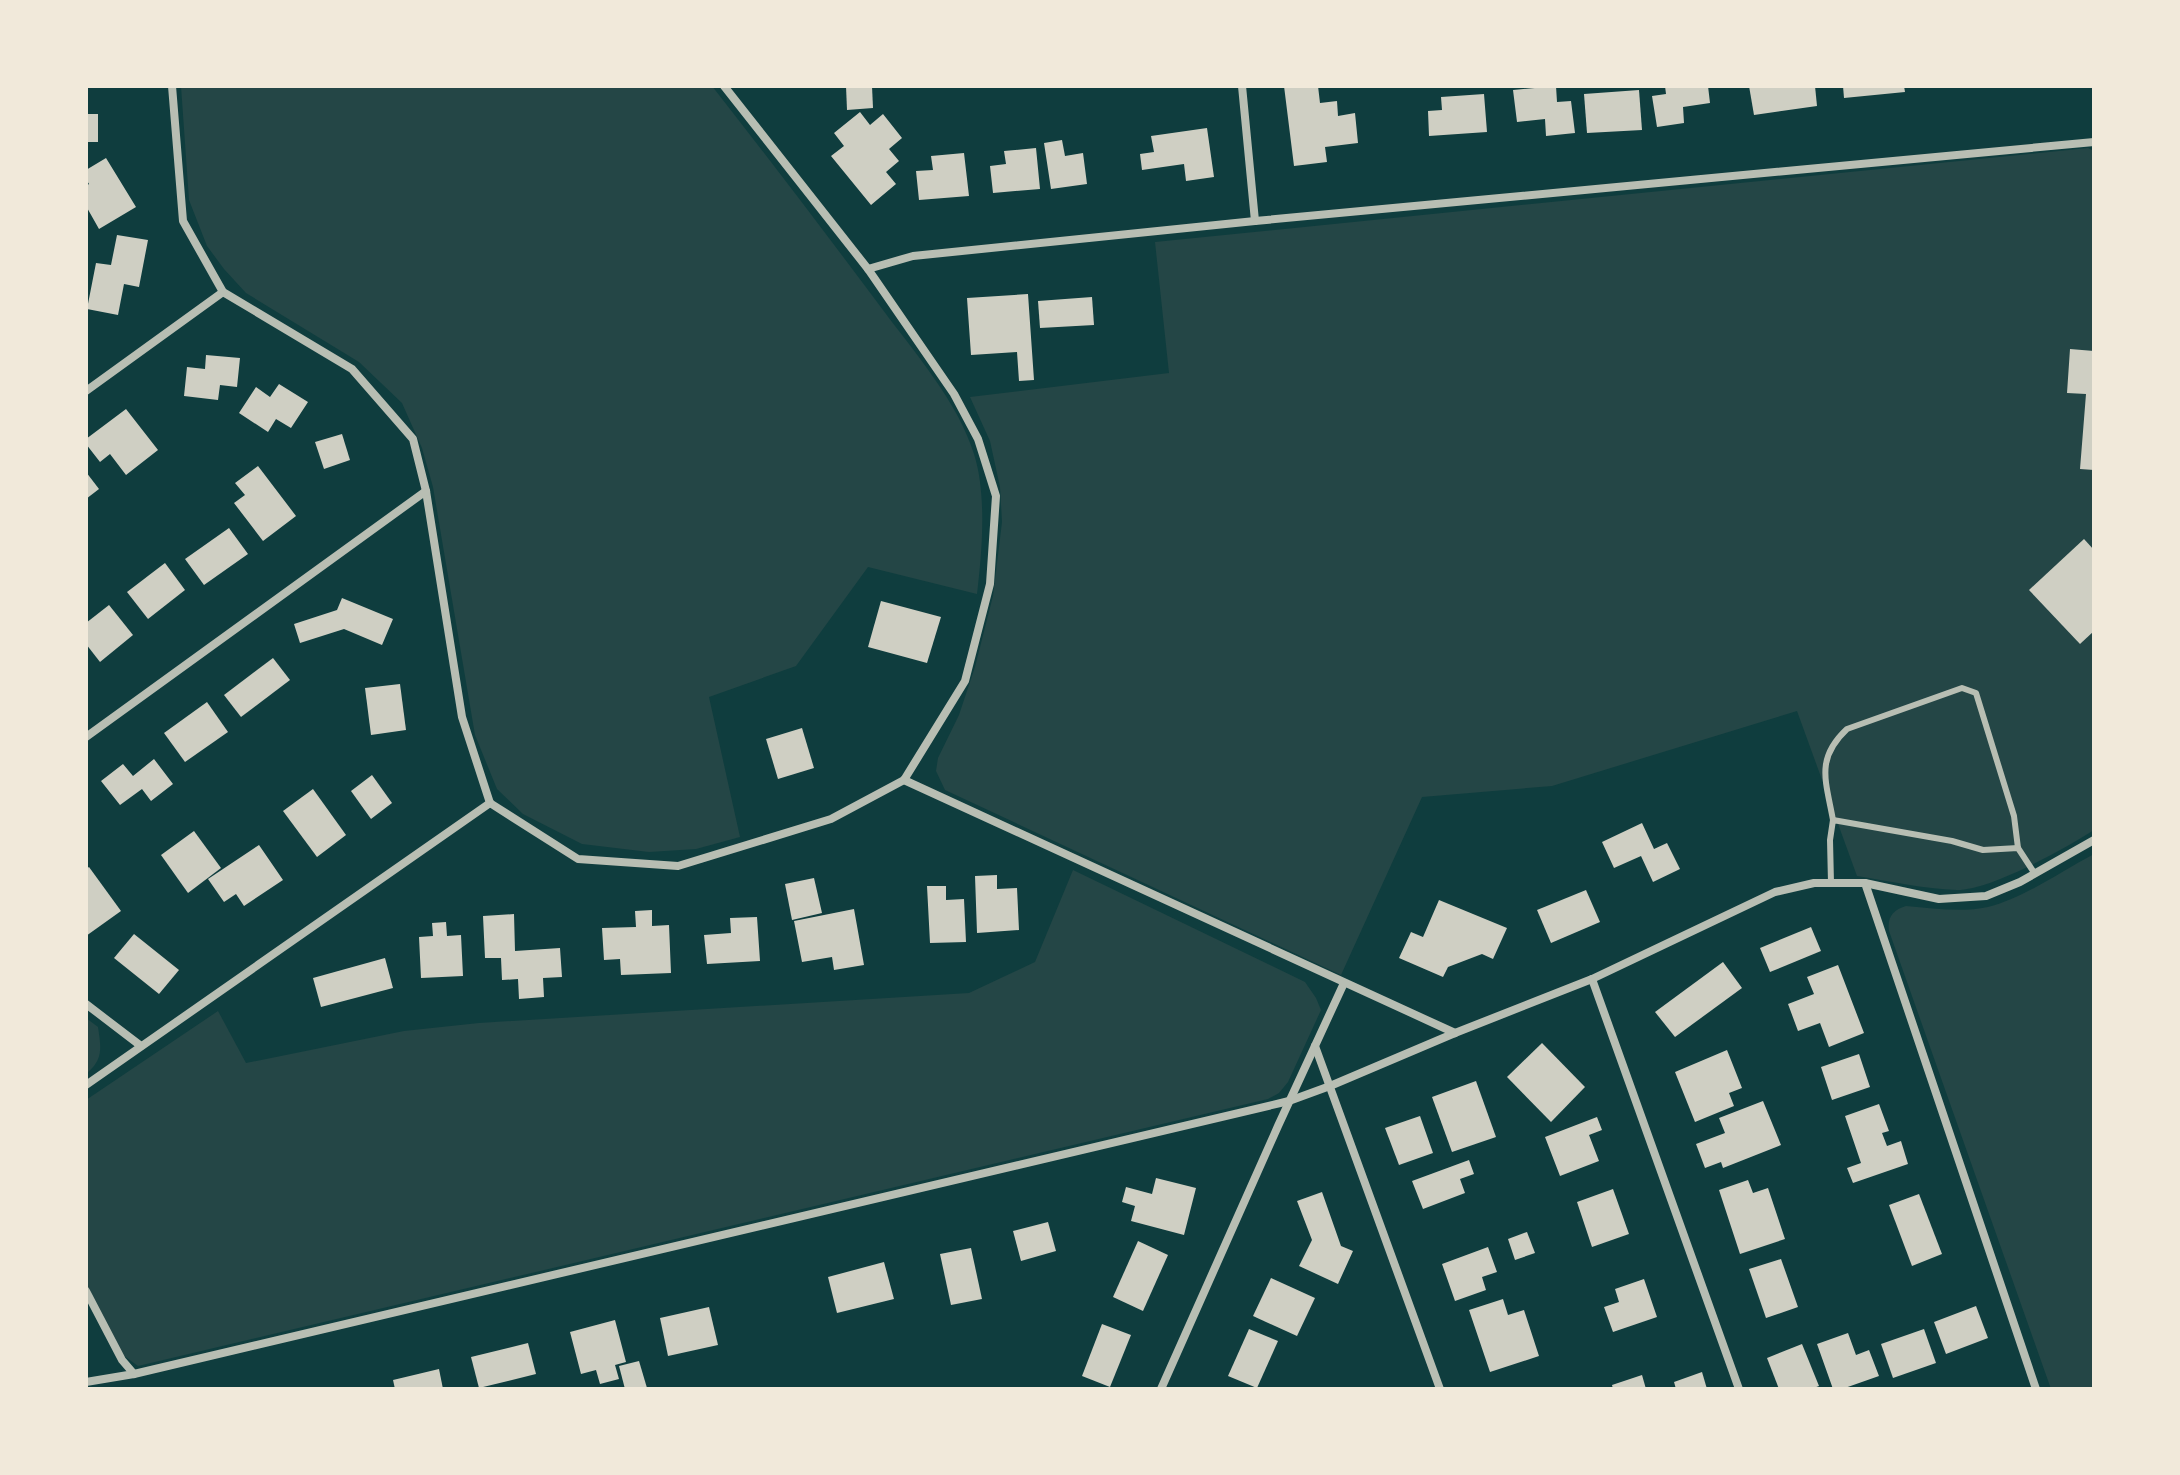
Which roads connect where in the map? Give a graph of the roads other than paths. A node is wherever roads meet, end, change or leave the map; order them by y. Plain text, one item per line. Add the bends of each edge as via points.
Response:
1 (172, 86) edge
2 (724, 86) edge
3 (1242, 86) edge
4 (2094, 142) edge
5 (1255, 221) junction
6 (868, 269) junction
7 (223, 292) junction
8 (86, 391) edge
9 (426, 491) junction
10 (86, 737) edge
11 (904, 780) junction
12 (490, 803) junction
13 (1833, 820) junction
14 (2094, 840) edge
15 (2018, 848) junction
16 (2035, 874) junction
17 (1831, 883) junction
18 (1865, 883) junction
19 (1592, 979) junction
20 (1344, 983) junction
21 (86, 1004) edge
22 (1455, 1033) junction
23 (141, 1046) junction
24 (1315, 1046) junction
25 (86, 1085) edge
26 (1330, 1086) junction
27 (1289, 1101) junction
28 (86, 1291) edge
29 (134, 1374) junction
30 (86, 1382) edge
31 (1161, 1389) edge
32 (1440, 1389) edge
33 (1739, 1389) edge
34 (2036, 1389) edge

1 - 7 street via 183,221
2 - 6 street
3 - 5 street
4 - 5 street
5 - 6 street via 913,256
6 - 11 street via 954,394 978,439 996,496 990,584 965,681
7 - 8 street
7 - 9 street via 352,369 413,439
9 - 10 street
9 - 12 street via 462,717
11 - 12 street via 831,819 678,866 578,859
11 - 20 street
12 - 23 street
13 - 15 lane via 1983,850
13 - 15 lane via 1825,759 1834,741 1847,729 1962,688 1976,693 2014,816
13 - 17 lane
14 - 16 street
15 - 16 lane
16 - 18 street via 1986,896 1939,899
17 - 18 street
17 - 19 street via 1775,892
18 - 34 street
19 - 22 street
19 - 33 street
20 - 22 street
20 - 24 street
21 - 23 street
22 - 26 street
23 - 25 street
24 - 26 street
24 - 27 street
26 - 27 street
26 - 32 street
27 - 29 street
27 - 31 street
28 - 29 street
29 - 30 street

